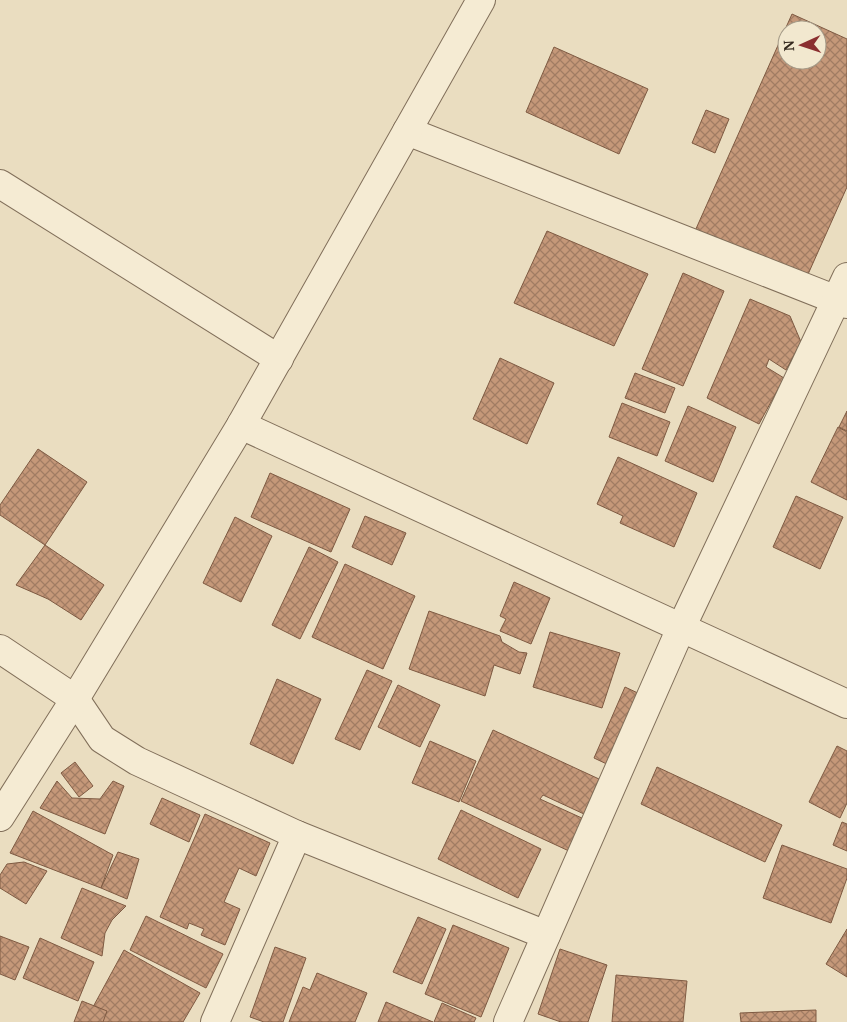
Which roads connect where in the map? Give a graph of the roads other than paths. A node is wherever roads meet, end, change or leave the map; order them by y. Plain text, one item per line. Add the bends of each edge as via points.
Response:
1 (481, 0) edge
2 (407, 131) junction
3 (0, 184) edge
4 (843, 294) edge
5 (279, 359) junction
6 (242, 425) junction
7 (680, 628) junction
8 (0, 649) edge
9 (75, 698) junction
10 (847, 704) edge
11 (0, 817) edge
12 (298, 835) junction
13 (546, 935) junction
14 (215, 1022) edge
15 (508, 1022) edge

1 - 2 street
2 - 4 street
2 - 5 street
3 - 5 street
4 - 7 street
5 - 6 street
6 - 7 street
6 - 9 street
7 - 10 street
7 - 13 street
8 - 9 street
9 - 11 street
9 - 12 street via 102,739 137,761
12 - 13 street
12 - 14 street
13 - 15 street

